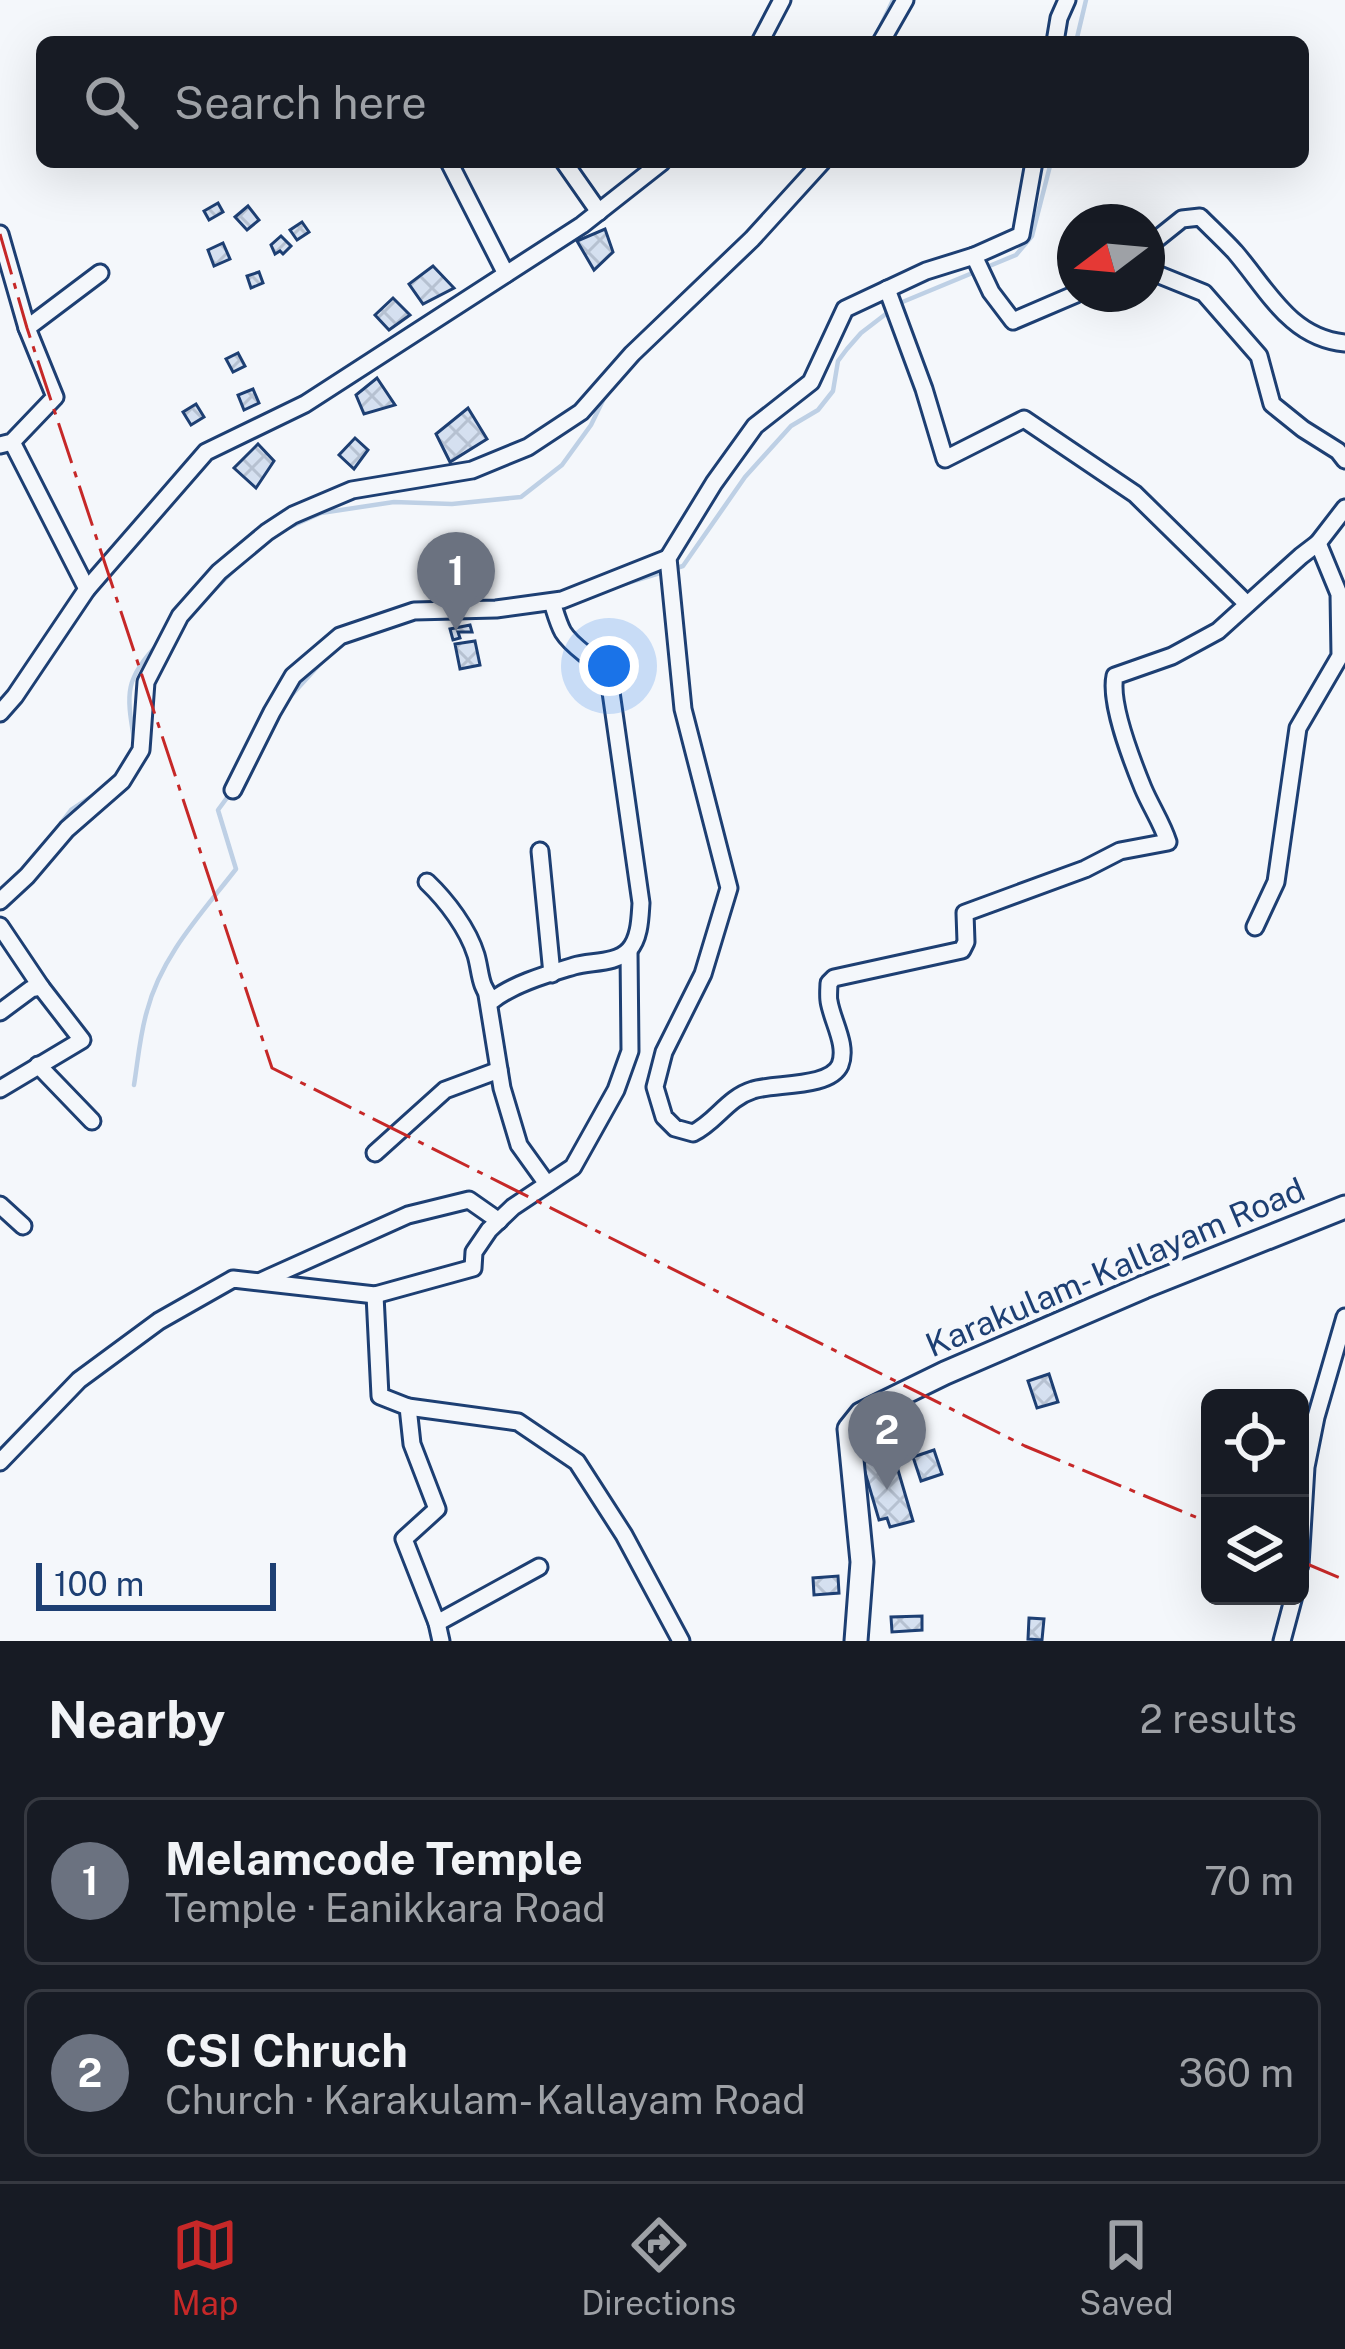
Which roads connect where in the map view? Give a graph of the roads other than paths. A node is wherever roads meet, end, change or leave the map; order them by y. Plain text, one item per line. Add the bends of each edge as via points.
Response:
1 (782, 0) edge
2 (905, 0) edge
3 (1067, 0) edge
4 (763, 36) edge
5 (884, 36) edge
6 (1056, 36) edge
7 (452, 168) edge
8 (568, 168) edge
9 (654, 168) edge
10 (816, 168) edge
11 (1033, 168) edge
12 (598, 212) junction
13 (1165, 233) edge
14 (0, 234) edge
15 (978, 266) junction
16 (100, 273) dead end
17 (506, 274) junction
18 (1165, 277) edge
19 (886, 290) junction
20 (1057, 302) edge
21 (27, 328) junction
22 (1345, 343) edge
23 (6, 443) edge
24 (1345, 460) edge
25 (1345, 508) edge
26 (1318, 543) junction
27 (668, 566) junction
28 (87, 589) junction
29 (1247, 604) junction
30 (553, 605) junction
31 (0, 712) edge
32 (233, 790) dead end
33 (540, 850) dead end
34 (427, 882) dead end
35 (0, 901) edge
36 (0, 926) edge
37 (1255, 927) dead end
38 (628, 951) junction
39 (552, 974) junction
40 (41, 986) junction
41 (487, 994) junction
42 (0, 1012) edge
43 (38, 1065) junction
44 (499, 1070) junction
45 (0, 1089) edge
46 (92, 1121) dead end
47 (375, 1153) dead end
48 (547, 1184) junction
49 (0, 1205) edge
50 (1345, 1207) edge
51 (499, 1220) junction
52 (22, 1226) dead end
53 (258, 1282) junction
54 (375, 1295) junction
55 (1345, 1317) edge
56 (408, 1407) junction
57 (0, 1462) edge
58 (1304, 1497) edge
59 (539, 1567) dead end
60 (1292, 1605) edge
61 (437, 1623) junction
62 (441, 1641) edge
63 (681, 1641) edge
64 (856, 1641) edge
65 (1282, 1641) edge

1 - 4 street
2 - 5 street
3 - 6 street
7 - 17 street
8 - 12 street
9 - 12 street
10 - 35 street via 581,412 528,447 472,470 352,490 313,507 219,572 181,616 146,682 141,751 122,781
11 - 15 street via 1021,235
12 - 17 street
13 - 22 street via 1183,218 1200,217 1280,311 1318,337
14 - 21 street
15 - 19 street via 926,271
15 - 20 street via 1013,321
16 - 21 street
17 - 28 street via 305,404 206,452
18 - 24 street via 1204,293 1259,356 1272,404
19 - 27 street via 845,309 811,382 755,426
19 - 29 street via 945,459 1024,418 1135,494
21 - 23 street via 55,398
23 - 28 street
25 - 26 street
26 - 29 street
26 - 37 street via 1340,594 1340,656 1298,728 1276,882
27 - 29 street via 683,709 729,888 656,1087 664,1117 693,1133 752,1090 829,1077 840,1065 829,1000 834,978 962,950 965,913 1120,851 1168,842 1117,711 1115,676 1219,631
27 - 30 street
28 - 31 street
30 - 32 street via 414,611 340,636 293,676
30 - 38 street via 562,630 605,670 610,686 640,903
33 - 39 street
34 - 41 street via 463,926
36 - 40 street
38 - 39 street
38 - 48 street via 627,1063 573,1167
39 - 41 street via 493,1000
40 - 42 street
40 - 43 street via 82,1040
41 - 44 street
43 - 45 street
43 - 46 street
44 - 47 street via 446,1090
44 - 48 street via 519,1145
48 - 51 street
49 - 52 street
50 - 64 street, Karakulam- Kallayam Road via 861,1414 849,1429 862,1562
51 - 53 street via 469,1200 408,1215
51 - 54 street via 478,1244 472,1268
53 - 54 street
53 - 57 street via 233,1279 159,1321 79,1380
54 - 56 street via 380,1396
55 - 58 street via 1316,1417
56 - 61 street via 436,1509 404,1539
56 - 63 street via 518,1422 577,1462
59 - 61 street
60 - 65 street
61 - 62 street

